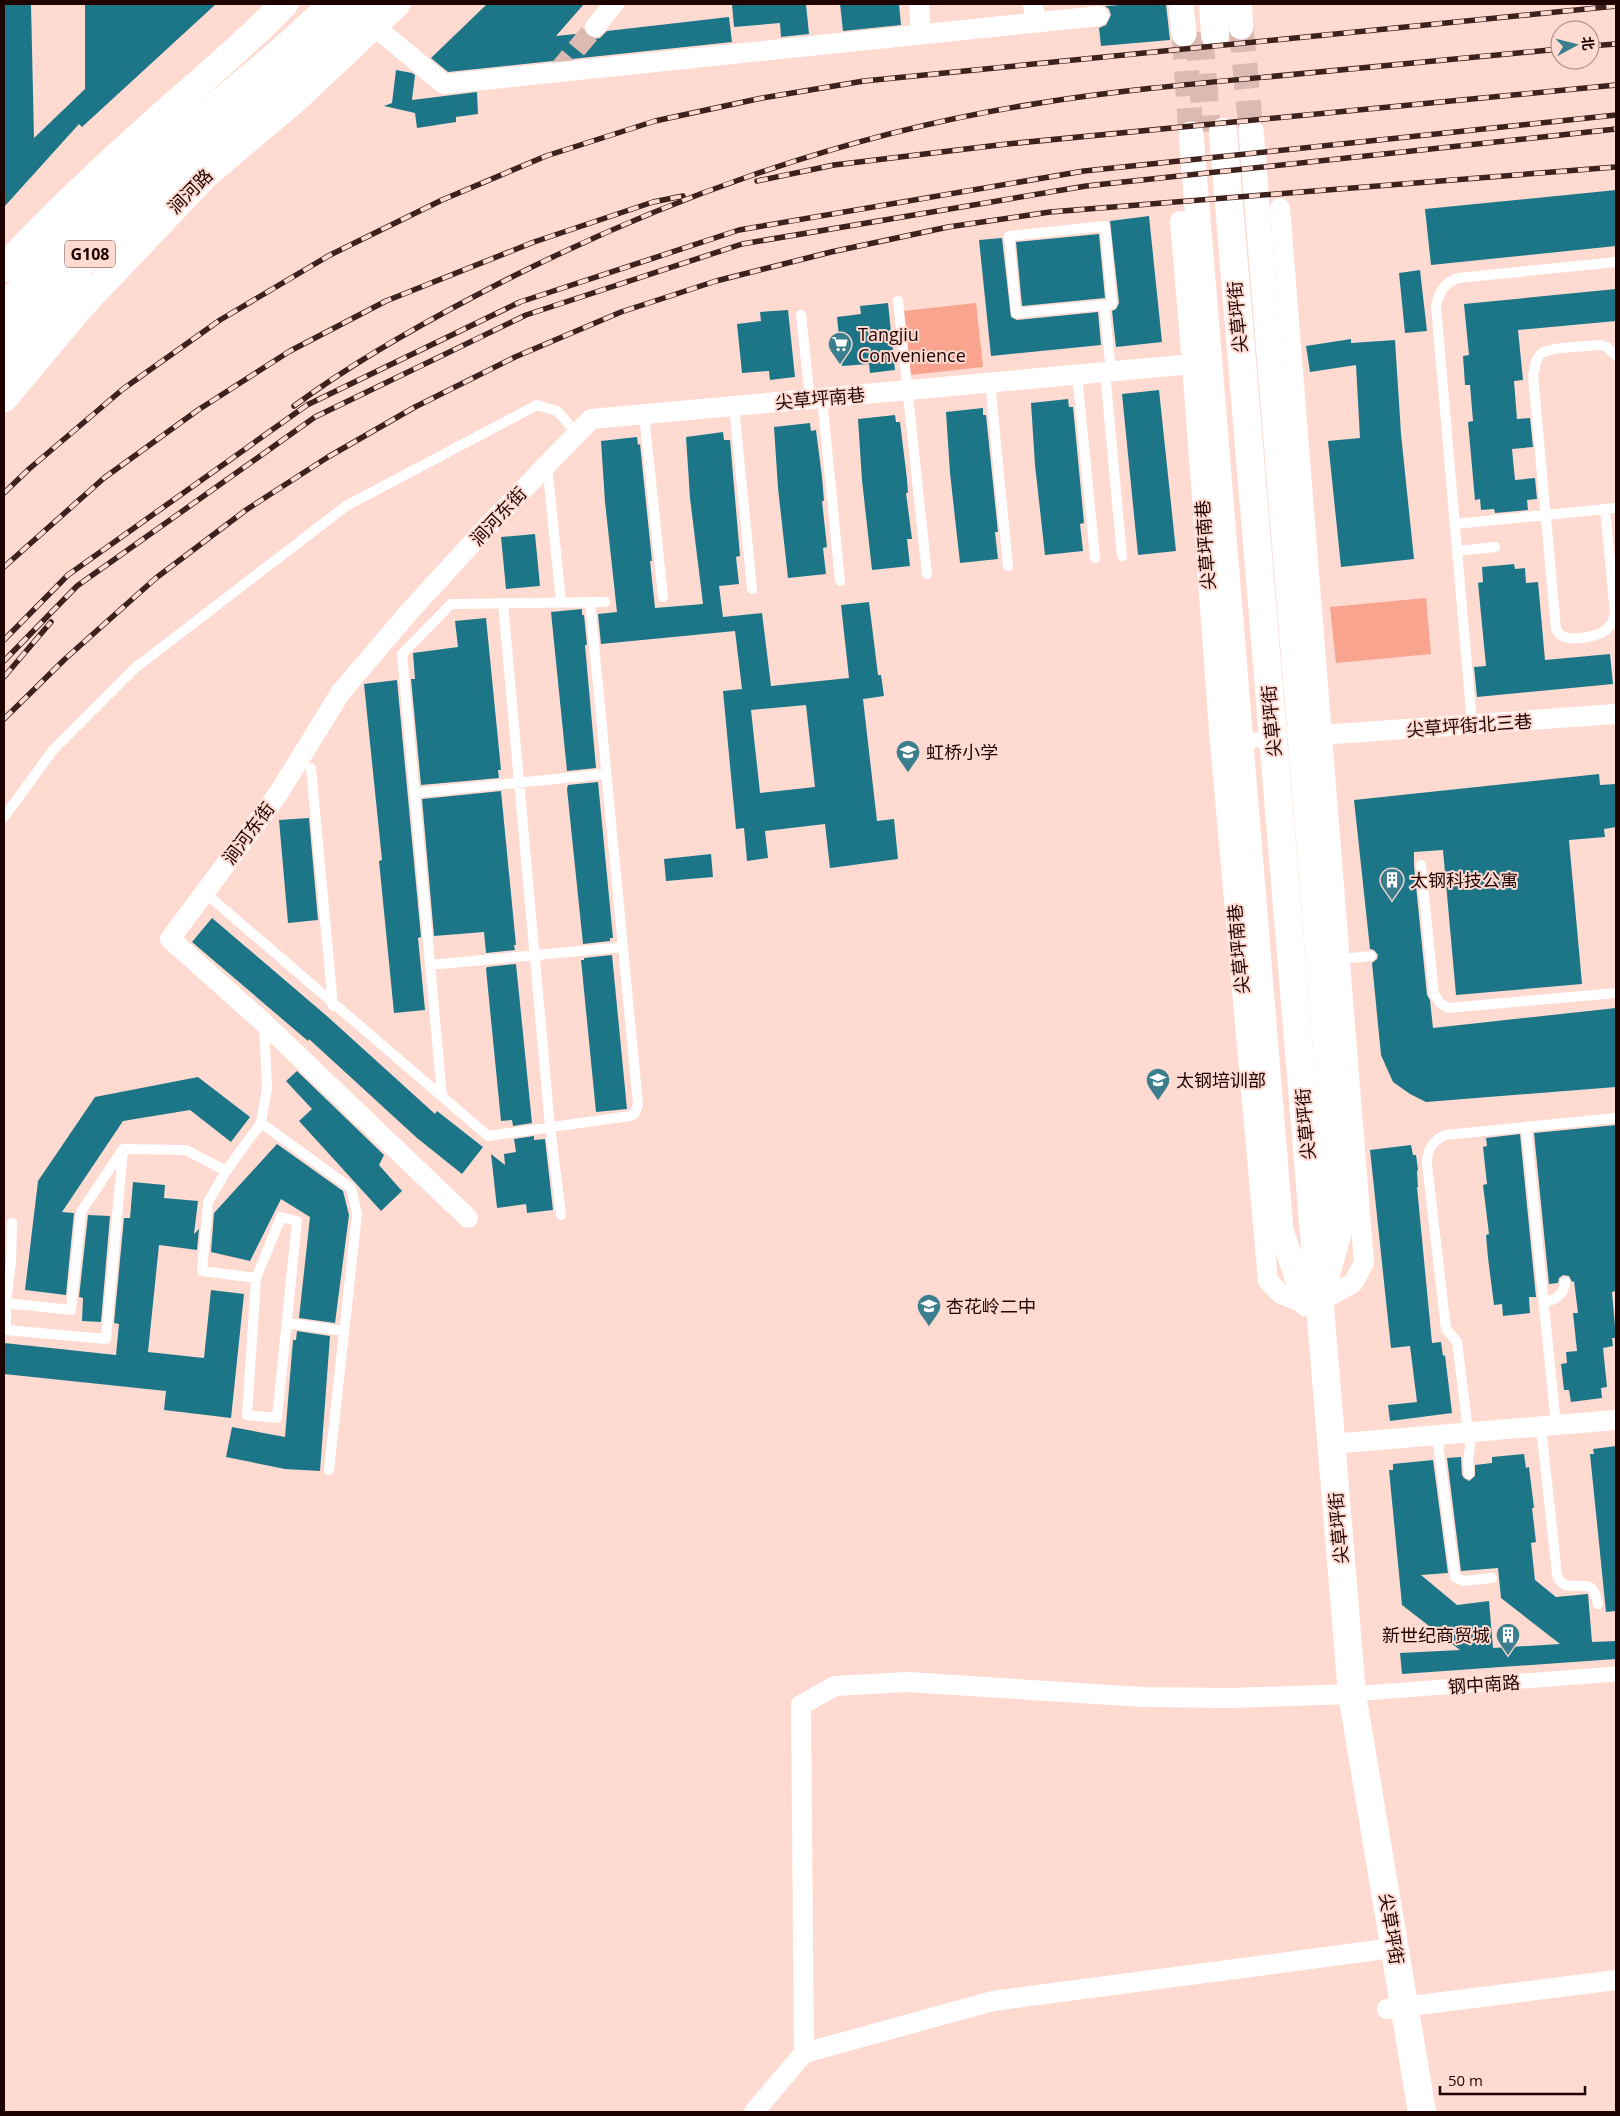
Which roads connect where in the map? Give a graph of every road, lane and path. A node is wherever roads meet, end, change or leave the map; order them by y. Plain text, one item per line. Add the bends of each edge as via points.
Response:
1 (284, 4) edge
2 (332, 4) edge
3 (396, 4) edge
4 (614, 4) edge
5 (919, 4) edge
6 (1181, 4) edge
7 (1197, 4) edge
8 (1213, 4) edge
9 (1034, 13) edge
10 (368, 15) edge
11 (1099, 16) dead end
12 (1216, 26) edge
13 (594, 27) tunnel mouth
14 (921, 34) junction
15 (1251, 130) tunnel mouth
16 (1207, 133) tunnel mouth
17 (205, 174) junction
18 (1280, 208) dead end
19 (1180, 221) dead end
20 (1616, 262) edge
21 (4, 268) edge
22 (898, 301) dead end
23 (1104, 305) junction
24 (4, 308) edge
25 (801, 315) dead end
26 (4, 342) edge
27 (1616, 356) edge
28 (1192, 364) junction
29 (1108, 372) junction
30 (4, 374) edge
31 (1078, 374) junction
32 (990, 382) junction
33 (908, 390) junction
34 (4, 398) edge
35 (816, 398) junction
36 (734, 406) junction
37 (644, 414) junction
38 (591, 419) joint
39 (577, 433) junction
40 (547, 463) junction
41 (1616, 508) edge
42 (1605, 509) junction
43 (1547, 515) junction
44 (1455, 524) junction
45 (1495, 547) dead end
46 (1457, 551) junction
47 (1122, 556) dead end
48 (1095, 558) dead end
49 (1008, 566) dead end
50 (927, 574) dead end
51 (840, 581) dead end
52 (752, 589) dead end
53 (663, 597) dead end
54 (503, 602) junction
55 (561, 602) junction
56 (590, 602) junction
57 (605, 602) dead end
58 (1616, 714) edge
59 (1472, 724) junction
60 (1321, 735) junction
61 (1220, 743) junction
62 (312, 768) dead end
63 (606, 774) junction
64 (519, 783) junction
65 (414, 793) junction
66 (4, 817) edge
67 (1421, 865) dead end
68 (204, 892) junction
69 (623, 947) junction
70 (534, 955) junction
71 (1371, 956) dead end
72 (1341, 959) junction
73 (430, 965) junction
74 (1616, 993) edge
75 (333, 1005) junction
76 (264, 1023) junction
77 (442, 1096) junction
78 (1616, 1118) edge
79 (261, 1123) junction
80 (550, 1126) junction
81 (1526, 1127) junction
82 (123, 1149) junction
83 (226, 1171) junction
84 (561, 1215) dead end
85 (468, 1218) dead end
86 (12, 1223) dead end
87 (7, 1262) edge
88 (256, 1278) junction
89 (1565, 1282) dead end
90 (1544, 1302) junction
91 (6, 1303) junction
92 (1313, 1303) junction
93 (286, 1323) junction
94 (344, 1331) junction
95 (1616, 1420) edge
96 (1548, 1426) junction
97 (1468, 1433) junction
98 (1437, 1435) junction
99 (1331, 1444) junction
100 (329, 1470) dead end
101 (1469, 1474) dead end
102 (1492, 1578) dead end
103 (1598, 1604) dead end
104 (1616, 1674) edge
105 (1346, 1695) junction
106 (1378, 1950) junction
107 (1616, 1980) edge
108 (1396, 2008) junction
109 (804, 2053) junction
110 (754, 2112) edge
111 (1404, 2112) edge
112 (1422, 2112) edge

1 - 21 main road via 47,221
2 - 24 main road, G108 via 304,32 93,214
3 - 10 main road, 涧河路
4 - 13 street
5 - 14 street
6 - 12 street
7 - 12 main road
8 - 12 main road
9 - 11 street
9 - 14 street
10 - 14 street via 444,84
10 - 17 main road, 涧河路 via 294,100
10 - 26 main road, 涧河路 / G108 via 178,167
15 - 92 street via 1340,1230
16 - 92 main road, 尖草坪街
17 - 30 main road via 145,223 102,264
17 - 34 main road, 涧河路 via 82,306
18 - 60 street via 1290,257
19 - 28 street
20 - 44 lane via 1458,278 1441,290 1436,306
22 - 33 lane
23 - 23 lane via 1112,304 1105,226 1009,236 1016,313
23 - 29 lane
25 - 35 lane
27 - 43 lane via 1600,344 1547,350 1538,358 1533,375
28 - 29 street, 尖草坪南巷
28 - 61 street, 尖草坪南巷
29 - 31 street, 尖草坪南巷
29 - 47 lane
31 - 32 street, 尖草坪南巷
31 - 48 lane
32 - 33 street, 尖草坪南巷
32 - 49 lane
33 - 35 street, 尖草坪南巷
33 - 50 lane
35 - 36 street, 尖草坪南巷
35 - 51 lane
36 - 37 street, 尖草坪南巷
36 - 52 lane
37 - 38 street, 尖草坪南巷
37 - 53 lane
38 - 39 street, 涧河东街
39 - 40 street, 涧河东街
39 - 66 lane via 557,411 537,405 346,506 135,668 53,750
40 - 55 lane
40 - 68 street, 涧河东街 via 409,612 341,692 278,794
41 - 42 lane
42 - 43 lane
42 - 43 lane via 1615,614 1604,632 1575,638 1563,637 1556,629
43 - 44 lane
44 - 46 lane
45 - 46 lane
46 - 59 lane
54 - 55 lane
54 - 64 lane
54 - 65 lane via 451,604 402,654
55 - 56 lane
56 - 57 lane
56 - 63 lane
58 - 59 street, 尖草坪街北三巷
59 - 60 street, 尖草坪街北三巷
60 - 61 street
60 - 72 street
61 - 92 street, 尖草坪南巷 via 1268,1281 1281,1294
62 - 75 lane
63 - 64 lane
63 - 69 lane
64 - 65 lane
64 - 70 lane
65 - 73 lane
67 - 74 lane via 1427,950 1434,994 1448,1008
68 - 75 lane
68 - 76 street, 涧河东街 via 170,939
69 - 70 lane
69 - 80 lane via 638,1105 635,1113
70 - 73 lane
70 - 80 lane
71 - 72 lane
72 - 92 street via 1364,1262 1353,1283
73 - 77 lane
75 - 77 lane
76 - 79 lane via 267,1088
76 - 85 street, 涧河东街
77 - 80 lane via 488,1136
78 - 81 lane
79 - 83 lane
79 - 94 lane via 351,1188 358,1214
80 - 84 lane
81 - 90 lane
81 - 97 lane via 1445,1134 1437,1139 1427,1155 1446,1329 1457,1342
82 - 83 lane via 186,1150
82 - 91 lane via 82,1212 71,1310
82 - 91 lane via 106,1339 6,1330
83 - 88 lane via 208,1202 202,1270
86 - 87 lane
87 - 91 lane
88 - 93 lane via 281,1217 297,1221
88 - 93 lane via 247,1415 277,1418
89 - 90 lane via 1561,1295
90 - 96 lane
92 - 99 main road, 尖草坪街
92 - 105 main road, 尖草坪街
93 - 94 lane
94 - 100 lane
95 - 96 street
96 - 97 street
96 - 103 lane via 1557,1574 1565,1585 1590,1586
97 - 98 street
97 - 101 lane
98 - 99 street
98 - 102 lane via 1455,1577 1463,1581
99 - 105 main road, 尖草坪街
104 - 105 street, 钢中南路
105 - 106 main road, 尖草坪街
105 - 108 main road, 尖草坪街
105 - 109 street via 1144,1697 907,1682 835,1686 802,1704
106 - 108 main road, 尖草坪街
106 - 109 street via 993,2001
107 - 108 street
108 - 111 main road, 尖草坪街
108 - 112 main road, 尖草坪街
109 - 110 street

